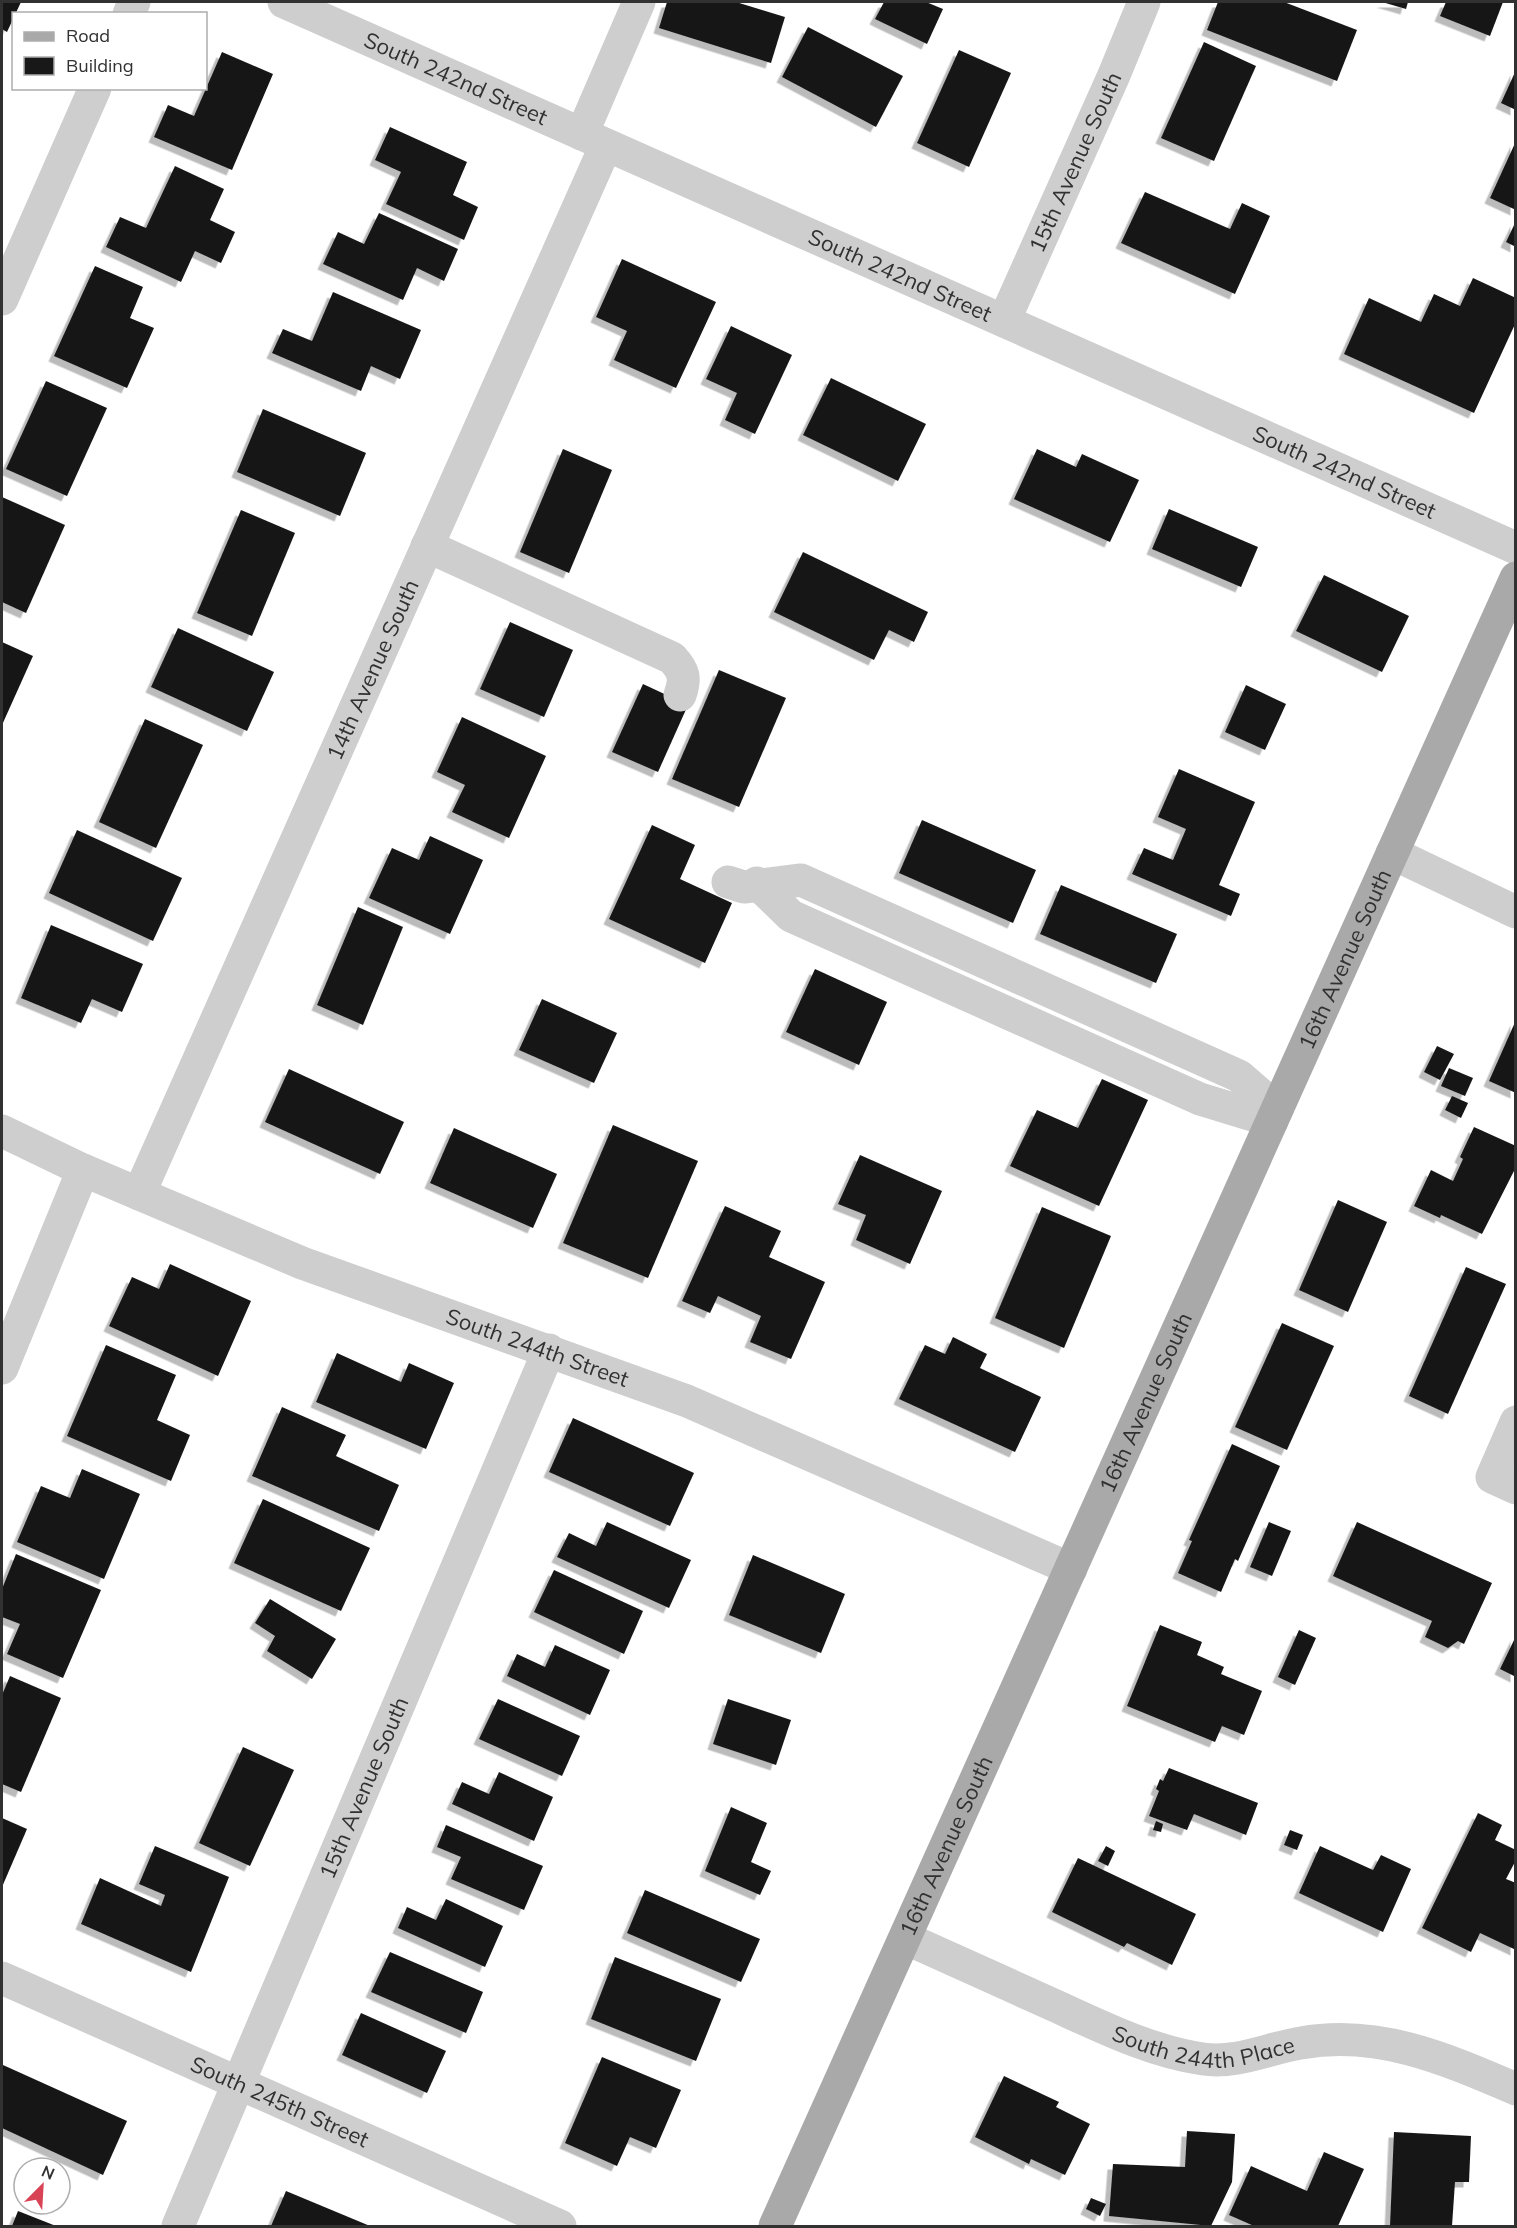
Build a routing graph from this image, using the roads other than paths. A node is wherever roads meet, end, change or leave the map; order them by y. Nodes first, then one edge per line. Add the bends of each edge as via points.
1 (284, 2) edge
2 (639, 2) edge
3 (1144, 2) edge
4 (94, 90) edge
5 (594, 139) junction
6 (2, 299) edge
7 (1004, 321) junction
8 (427, 546) junction
9 (1515, 548) edge
10 (1515, 578) edge
11 (680, 695) dead end
12 (1392, 853) junction
13 (742, 883) dead end
14 (1515, 912) edge
15 (1274, 1115) junction
16 (2, 1131) edge
17 (83, 1170) junction
18 (139, 1194) junction
19 (549, 1350) junction
20 (2, 1368) edge
21 (1515, 1422) edge
22 (1504, 1482) edge
23 (1071, 1569) junction
24 (905, 1938) junction
25 (2, 1978) edge
26 (239, 2084) junction
27 (1515, 2089) edge
28 (178, 2226) edge
29 (560, 2226) edge
30 (775, 2226) edge

1 - 5 street, South 242nd Street
2 - 5 street, 14th Avenue South
3 - 7 street, 15th Avenue South
4 - 6 street
5 - 7 street, South 242nd Street
5 - 8 street, 14th Avenue South
7 - 9 street, South 242nd Street
8 - 11 street via 672,658 685,677
8 - 18 street, 14th Avenue South
10 - 12 main road, 16th Avenue South
12 - 14 street
12 - 15 main road, 16th Avenue South
13 - 15 street via 801,880 1239,1076
15 - 23 main road, 16th Avenue South
16 - 17 street, South 244th Street
17 - 18 street, South 244th Street
17 - 20 street
18 - 19 street, South 244th Street via 302,1263
19 - 23 street, South 244th Street via 687,1401
19 - 26 street, 15th Avenue South
21 - 22 street
23 - 24 main road, 16th Avenue South
24 - 27 street, South 244th Place via 1114,2032 1205,2060 1234,2059 1301,2043 1357,2039 1442,2057
24 - 30 main road, 16th Avenue South
25 - 26 street, South 245th Street
26 - 28 street, 15th Avenue South
26 - 29 street, South 245th Street

